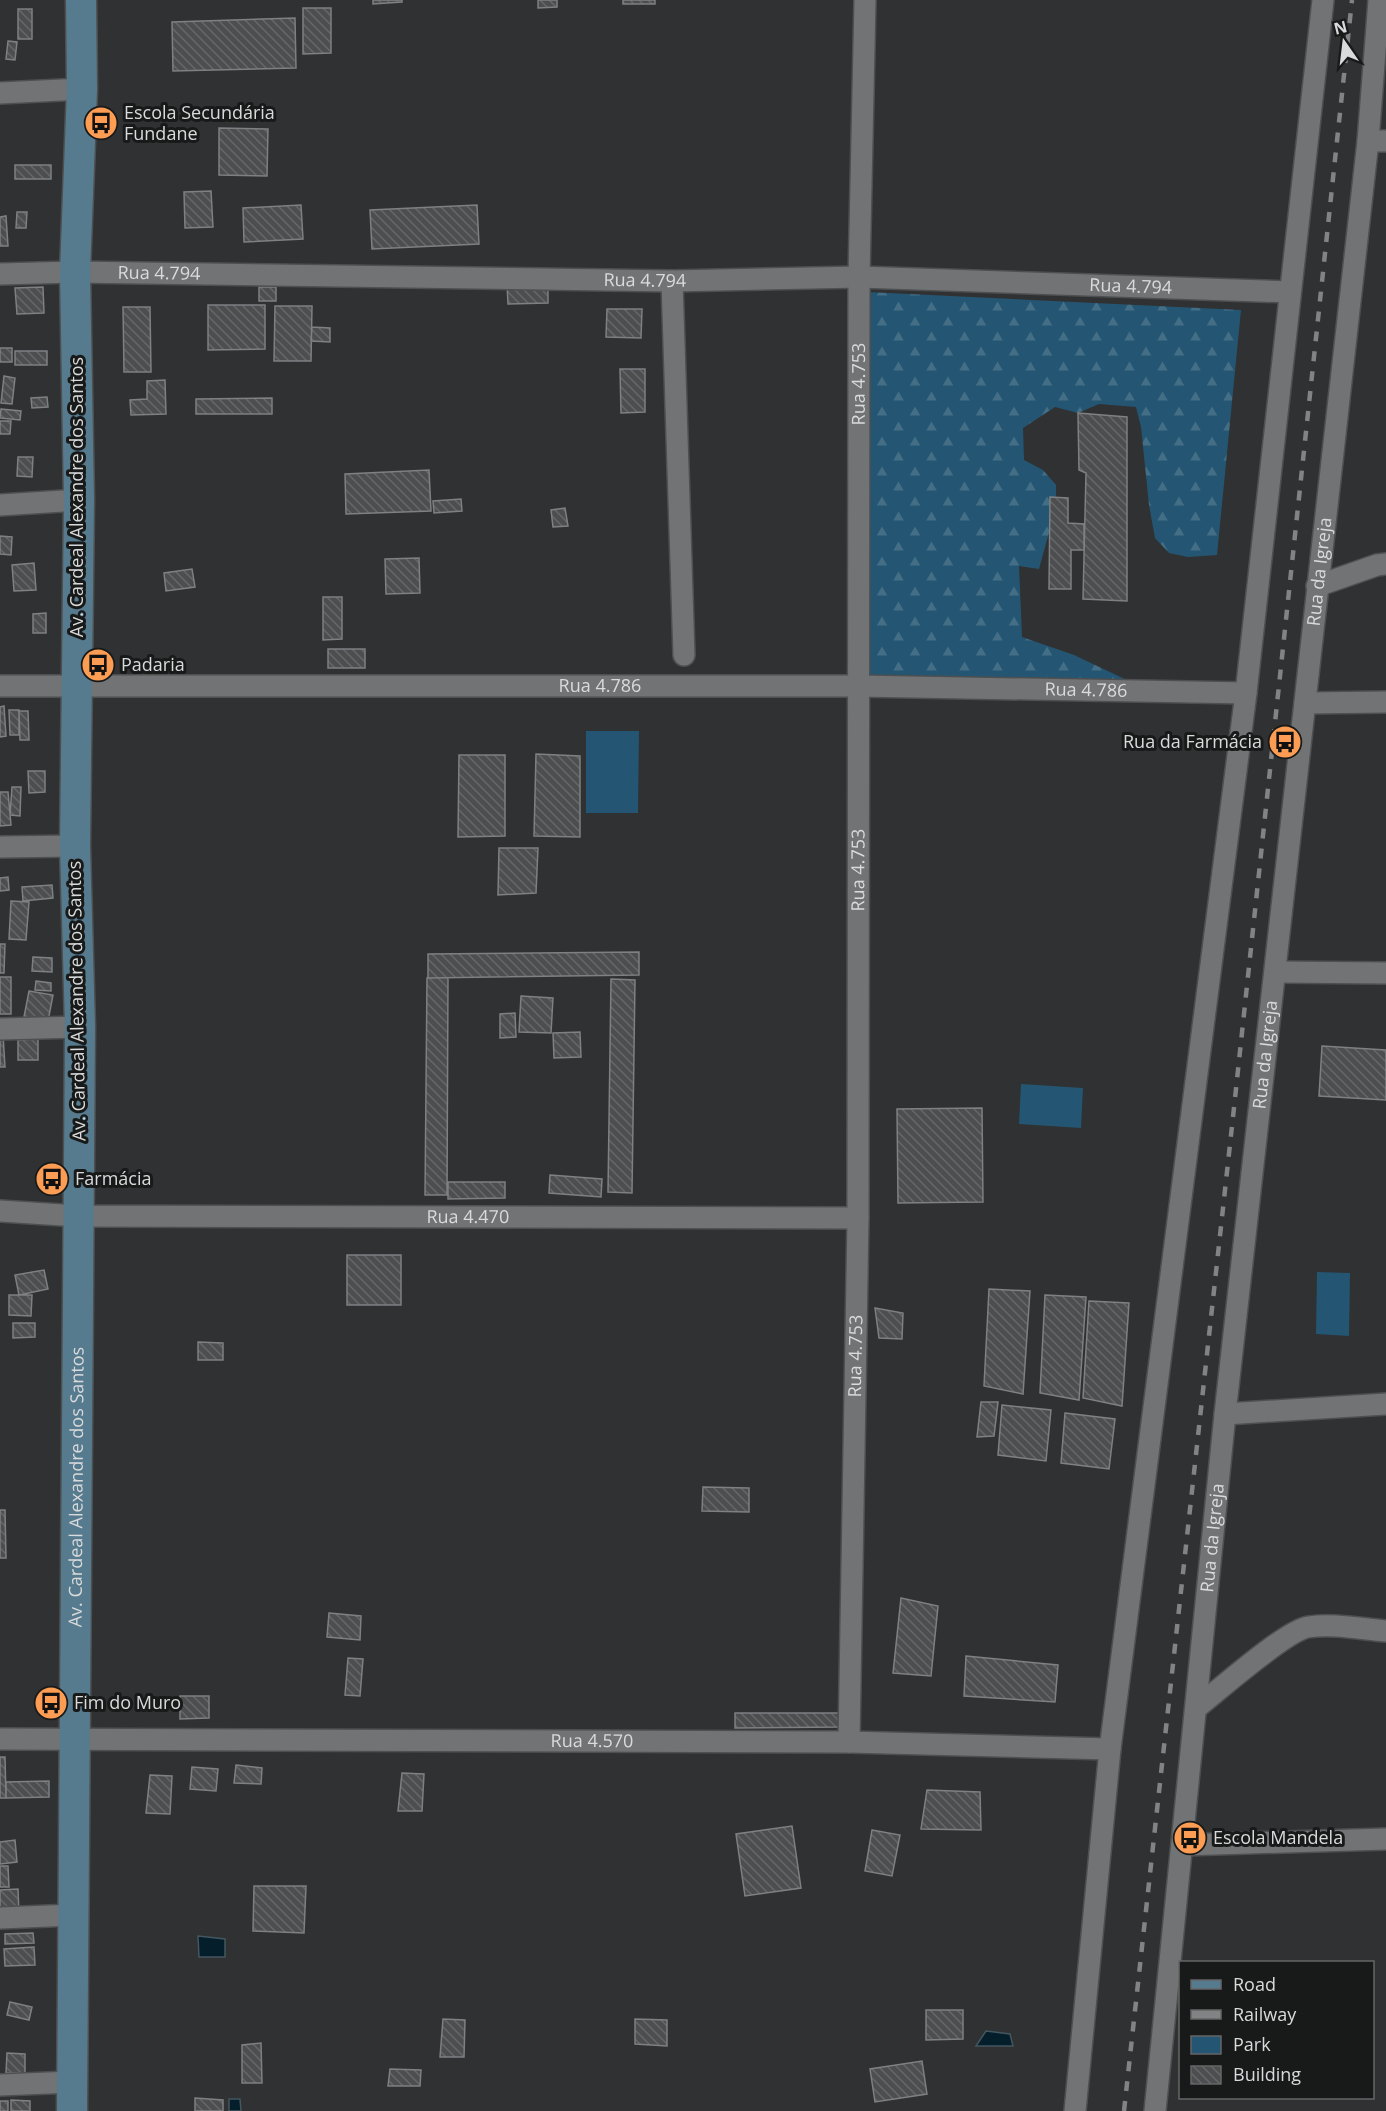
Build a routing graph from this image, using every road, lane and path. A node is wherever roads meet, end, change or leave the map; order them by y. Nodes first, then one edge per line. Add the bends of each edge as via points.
1 (81, 0) edge
2 (864, 0) edge
3 (1323, 0) edge
4 (1379, 0) edge
5 (82, 89) junction
6 (0, 93) edge
7 (1377, 141) edge
8 (75, 272) junction
9 (0, 274) edge
10 (859, 277) junction
11 (672, 281) junction
12 (1290, 292) junction
13 (79, 500) junction
14 (0, 505) edge
15 (1386, 564) edge
16 (1317, 586) junction
17 (684, 655) dead end
18 (76, 685) junction
19 (0, 686) edge
20 (858, 686) junction
21 (1246, 693) junction
22 (1386, 702) edge
23 (1305, 703) junction
24 (75, 846) junction
25 (0, 847) edge
26 (1276, 972) junction
27 (1386, 973) edge
28 (80, 1027) junction
29 (0, 1029) edge
30 (0, 1211) edge
31 (78, 1215) junction
32 (858, 1218) junction
33 (1386, 1404) edge
34 (1225, 1414) junction
35 (1386, 1631) edge
36 (1196, 1708) junction
37 (74, 1738) junction
38 (0, 1739) edge
39 (849, 1742) junction
40 (1110, 1749) junction
41 (1386, 1839) edge
42 (1183, 1845) junction
43 (73, 1915) junction
44 (0, 1917) edge
45 (72, 2082) junction
46 (0, 2085) edge
47 (72, 2111) edge
48 (1074, 2111) edge
49 (1155, 2111) edge

1 - 5 main road, Av. Cardeal Alexandre dos Santos
2 - 10 street, Rua 4.753
3 - 12 street
4 - 7 street, Rua da Igreja
5 - 6 street
5 - 8 main road, Av. Cardeal Alexandre dos Santos
7 - 16 street, Rua da Igreja
8 - 9 street, Rua 4.794
8 - 11 street, Rua 4.794
8 - 13 main road, Av. Cardeal Alexandre dos Santos
10 - 11 street, Rua 4.794
10 - 12 street, Rua 4.794
10 - 20 street, Rua 4.753
11 - 17 street
12 - 21 street
13 - 14 street
13 - 18 main road, Av. Cardeal Alexandre dos Santos
15 - 16 street
16 - 23 street, Rua da Igreja
18 - 19 street, Rua 4.786
18 - 20 street, Rua 4.786
18 - 24 main road, Av. Cardeal Alexandre dos Santos
20 - 21 street, Rua 4.786
20 - 32 street, Rua 4.753
21 - 40 street
22 - 23 street
23 - 26 street, Rua da Igreja
24 - 25 street
24 - 28 main road, Av. Cardeal Alexandre dos Santos
26 - 27 street
26 - 34 street, Rua da Igreja
28 - 29 street
28 - 31 main road, Av. Cardeal Alexandre dos Santos
30 - 31 street, Rua 4.470
31 - 32 street, Rua 4.470
31 - 37 main road, Av. Cardeal Alexandre dos Santos
32 - 39 street, Rua 4.753
33 - 34 street
34 - 36 street, Rua da Igreja
35 - 36 street via 1305,1627 1285,1637
36 - 42 street, Rua da Igreja
37 - 38 street, Rua 4.570
37 - 39 street, Rua 4.570
37 - 43 main road, Av. Cardeal Alexandre dos Santos
39 - 40 street, Rua 4.570
40 - 48 street
41 - 42 street
42 - 49 street, Rua da Igreja
43 - 44 street
43 - 45 main road, Av. Cardeal Alexandre dos Santos
45 - 46 street
45 - 47 main road, Av. Cardeal Alexandre dos Santos

